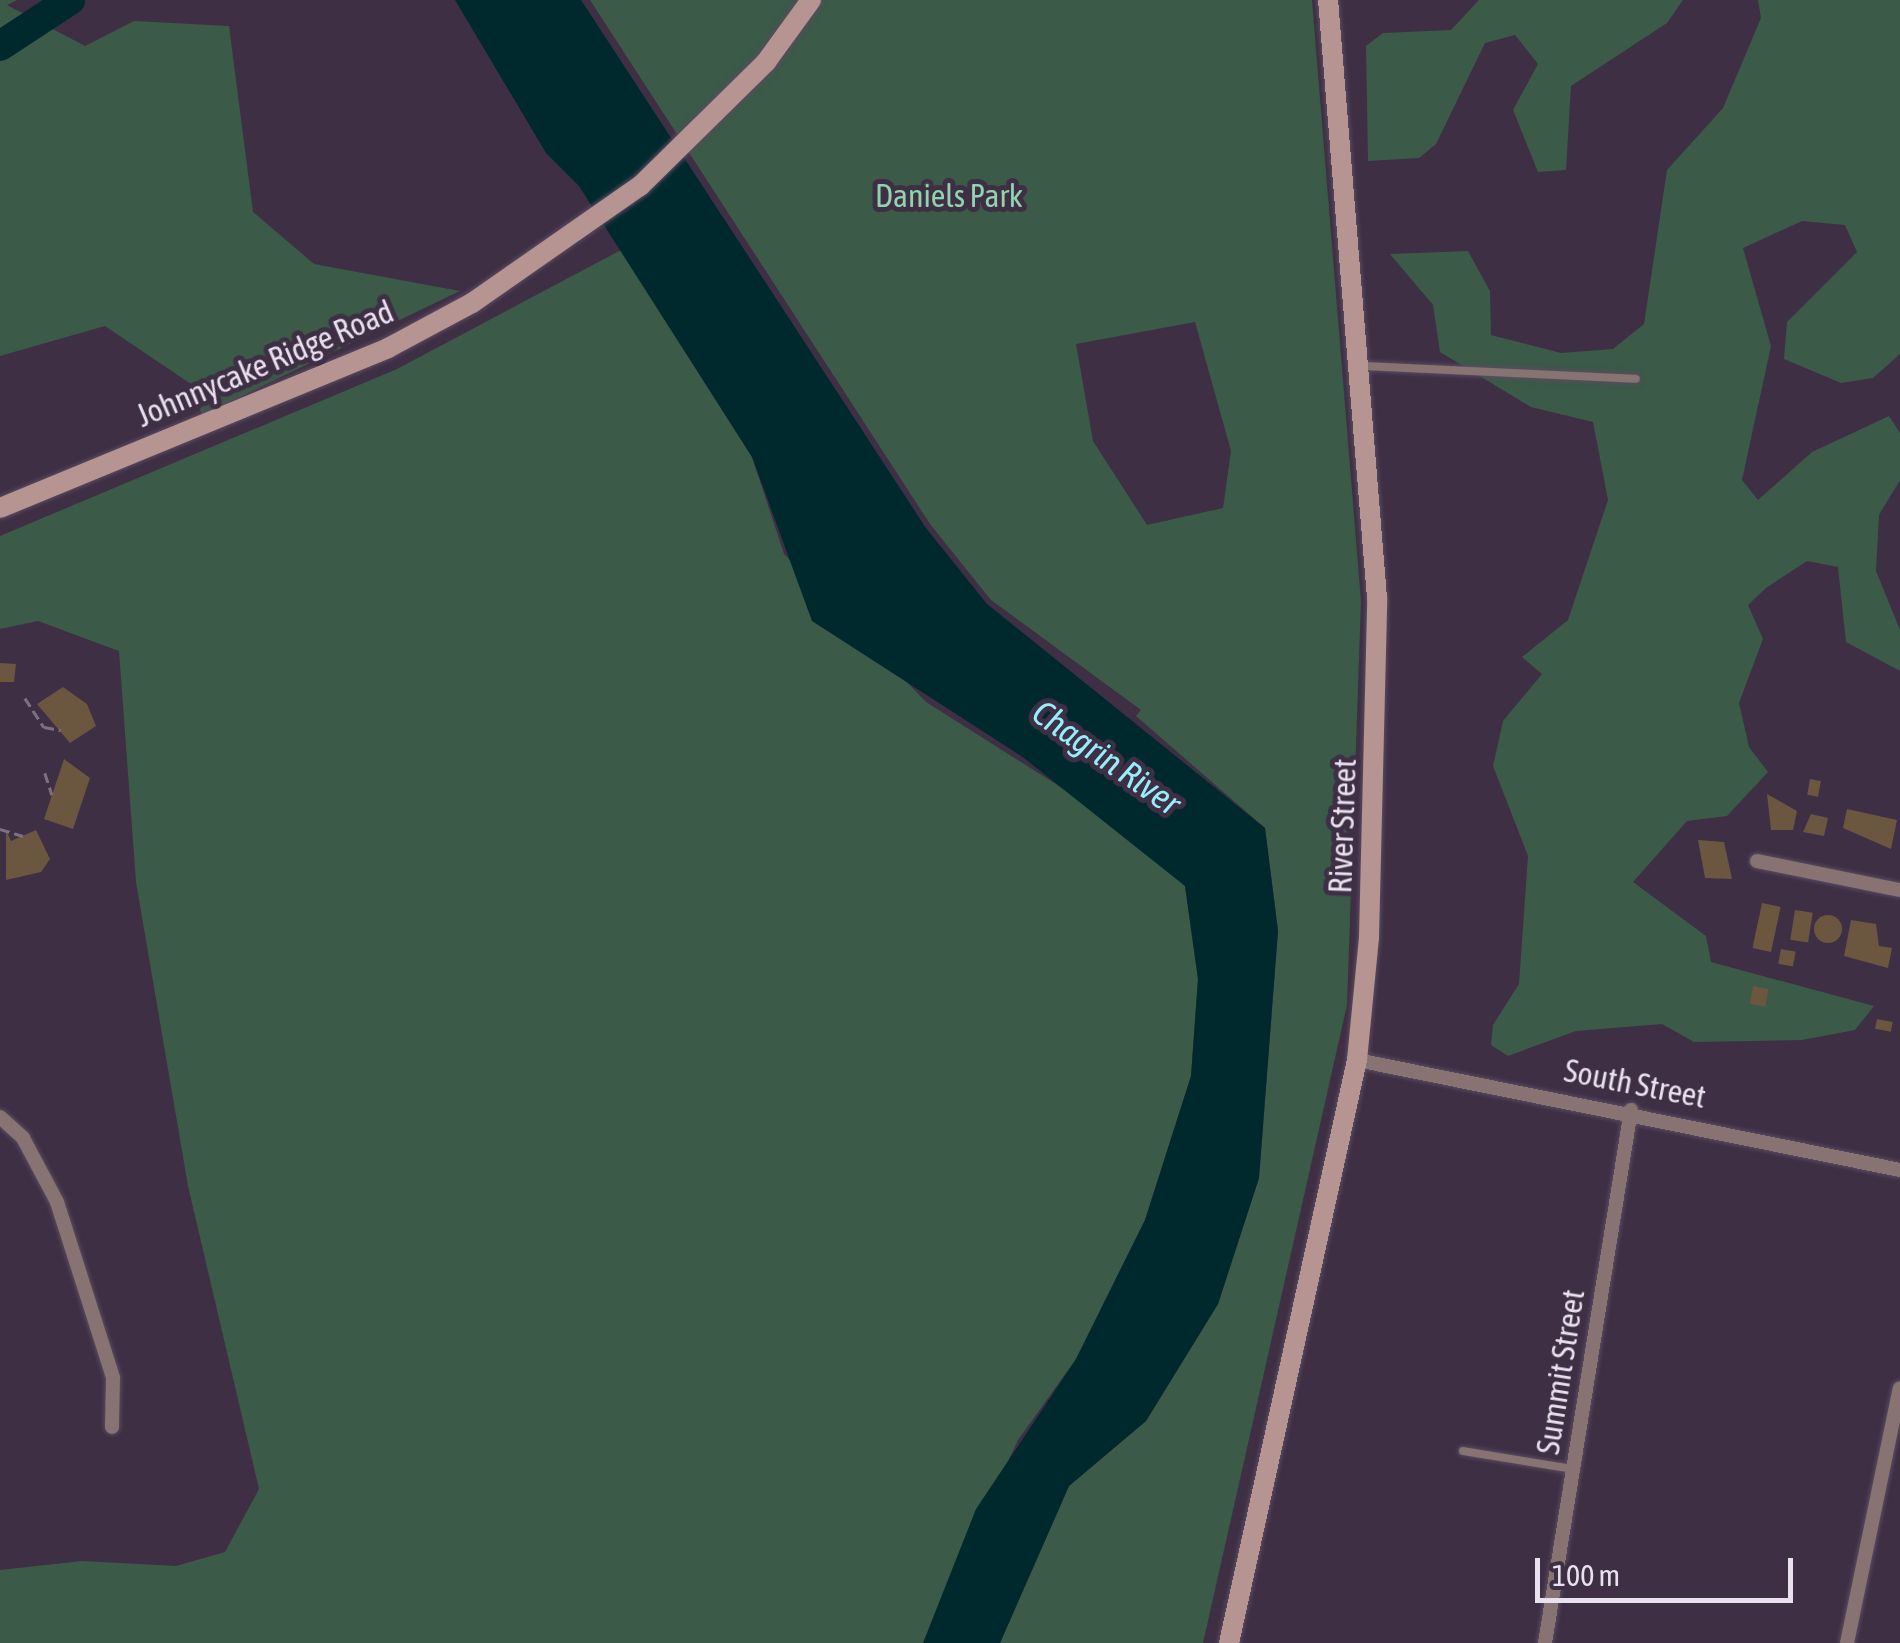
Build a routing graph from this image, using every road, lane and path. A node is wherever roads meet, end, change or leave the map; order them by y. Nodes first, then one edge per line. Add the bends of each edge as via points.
1 (810, 0) edge
2 (1328, 0) edge
3 (1363, 366) junction
4 (1636, 379) dead end
5 (0, 508) edge
6 (25, 698) dead end
7 (61, 730) dead end
8 (45, 772) dead end
9 (52, 795) dead end
10 (0, 829) edge
11 (23, 836) dead end
12 (1757, 861) dead end
13 (1900, 890) edge
14 (1357, 1060) junction
15 (1631, 1110) junction
16 (0, 1117) edge
17 (1900, 1170) edge
18 (1900, 1388) edge
19 (112, 1428) dead end
20 (1463, 1452) dead end
21 (1573, 1469) junction
22 (1230, 1643) edge
23 (1545, 1643) edge
24 (1847, 1643) edge

1 - 5 main road, Johnnycake Ridge Road via 706,124 544,258 388,348
2 - 3 main road, River Street
3 - 4 lane
3 - 14 main road, River Street via 1378,709
6 - 7 path via 44,727
8 - 9 path
10 - 11 path
12 - 13 street
14 - 15 street, South Street
14 - 22 main road, River Street
15 - 17 street, South Street
15 - 21 street, Summit Street
16 - 19 street via 23,1138 57,1202 113,1378
18 - 24 street
20 - 21 lane
21 - 23 street, Summit Street

